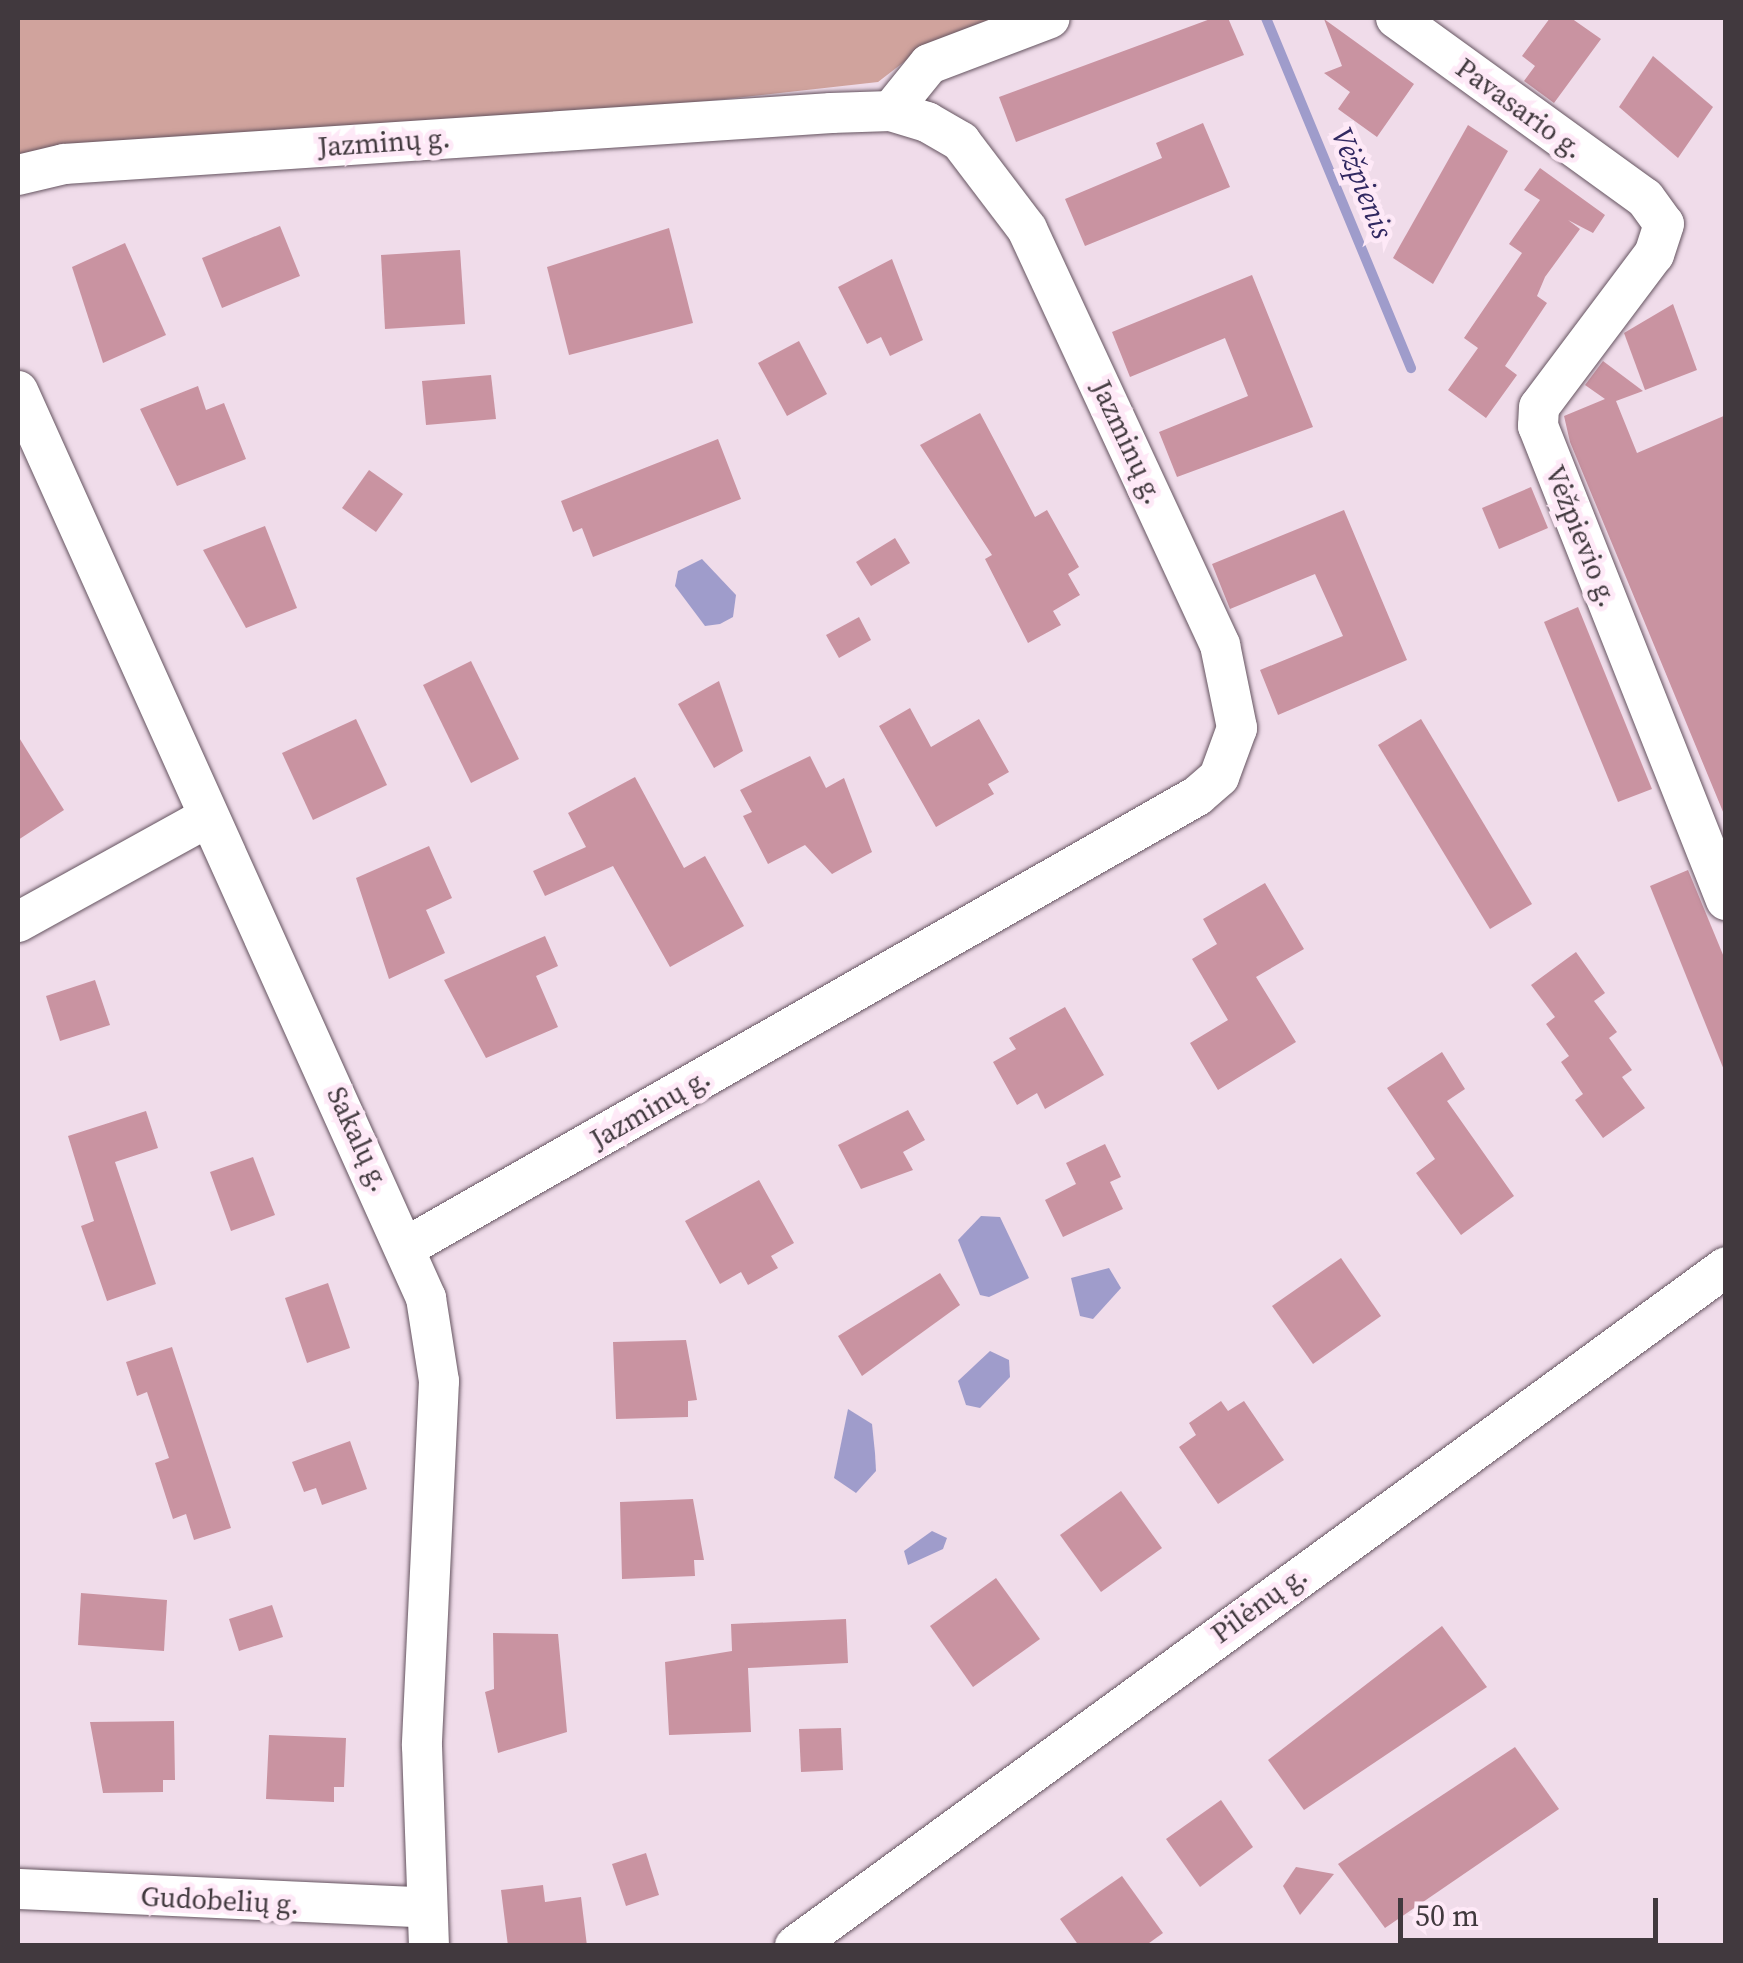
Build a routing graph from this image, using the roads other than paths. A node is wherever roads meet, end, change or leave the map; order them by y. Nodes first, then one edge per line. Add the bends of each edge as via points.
1 (1050, 18) edge
2 (1396, 18) edge
3 (891, 111) junction
4 (18, 174) edge
5 (1646, 198) joint
6 (18, 391) edge
7 (208, 817) junction
8 (1726, 900) edge
9 (18, 922) edge
10 (408, 1246) junction
11 (1726, 1267) edge
12 (18, 1889) edge
13 (426, 1926) edge
14 (795, 1946) edge

1 - 3 street via 928,64
2 - 5 street, Pavasario g.
3 - 4 street, Jazminų g. via 84,162
3 - 10 street, Jazminų g. via 961,142 1027,230 1220,645 1234,692 1230,757 1198,796
5 - 8 street, Vėžpievio g. via 1664,224 1654,254 1539,407 1538,426
6 - 7 street, Sakalų g.
7 - 9 street
7 - 10 street, Sakalų g.
10 - 13 street, Sakalų g. via 440,1381
11 - 14 street, Pilėnų g.
12 - 13 street, Gudobelių g.

